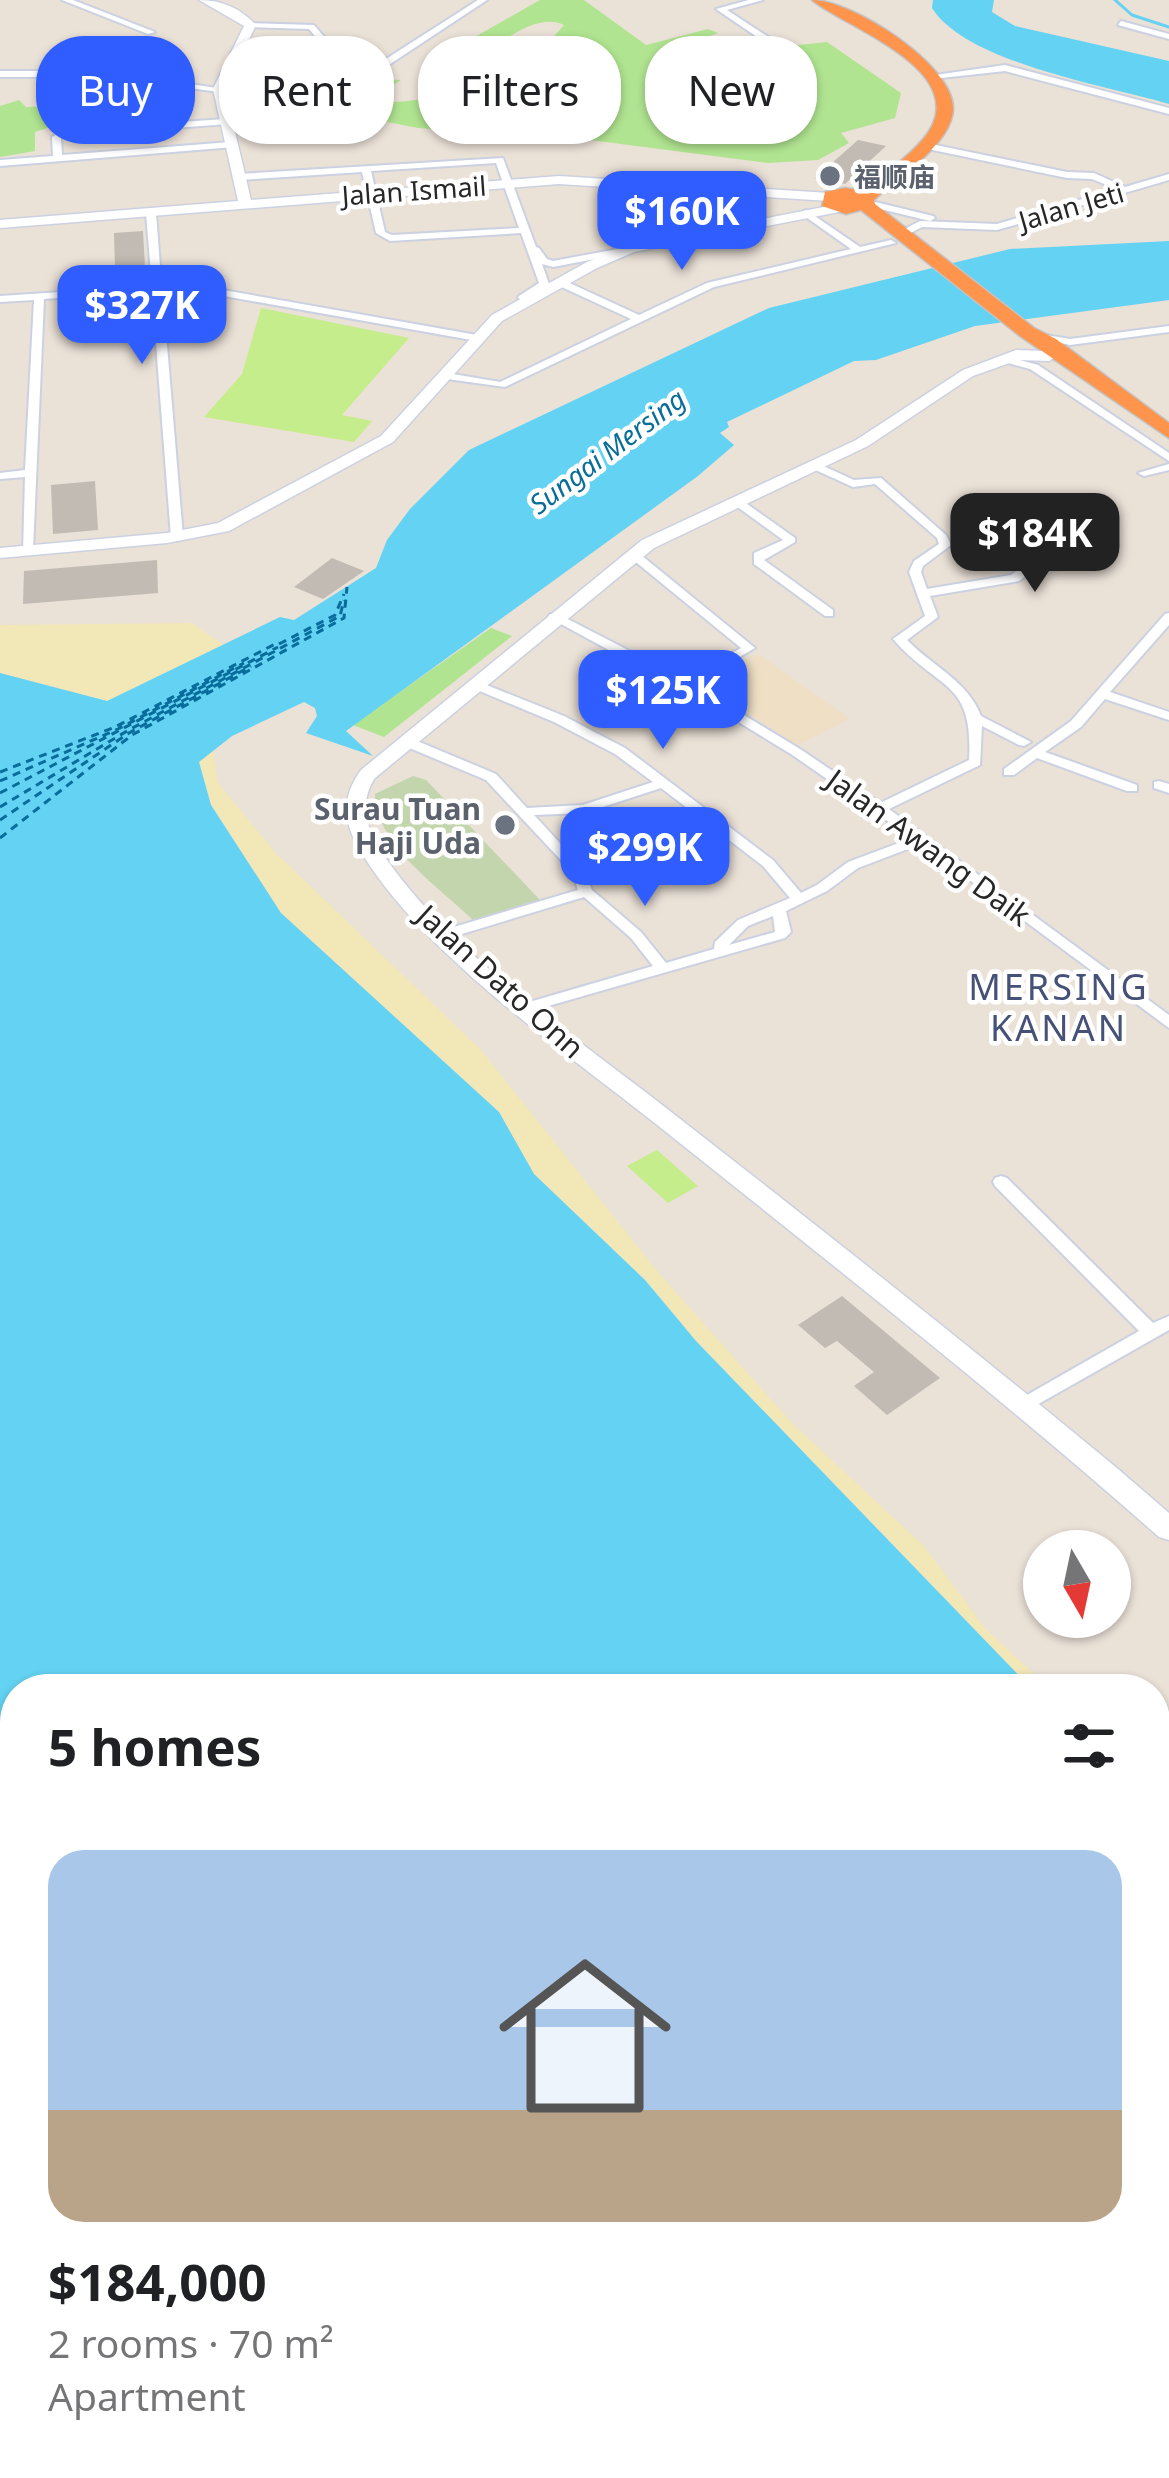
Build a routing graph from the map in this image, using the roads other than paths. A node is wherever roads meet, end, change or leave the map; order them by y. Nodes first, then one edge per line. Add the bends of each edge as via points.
1 (66, 0) edge
2 (205, 0) edge
3 (483, 0) edge
4 (759, 0) edge
5 (808, 0) edge
6 (819, 0) edge
7 (1121, 23) dead end
8 (250, 25) junction
9 (152, 32) dead end
10 (245, 36) edge
11 (761, 36) edge
12 (1169, 37) edge
13 (0, 74) edge
14 (932, 76) junction
15 (219, 89) edge
16 (1169, 115) edge
17 (219, 122) edge
18 (231, 146) joint
19 (926, 146) junction
20 (58, 159) junction
21 (0, 164) edge
22 (366, 169) junction
23 (239, 177) junction
24 (1169, 177) edge
25 (510, 183) junction
26 (721, 190) junction
27 (1125, 190) junction
28 (371, 193) junction
29 (852, 202) junction
30 (245, 203) junction
31 (151, 213) junction
32 (806, 213) junction
33 (763, 220) junction
34 (0, 224) edge
35 (972, 228) junction
36 (526, 230) junction
37 (901, 241) junction
38 (532, 248) junction
39 (858, 250) junction
40 (623, 251) junction
41 (592, 265) junction
42 (538, 266) junction
43 (560, 282) junction
44 (159, 285) junction
45 (39, 296) junction
46 (0, 299) edge
47 (497, 318) junction
48 (641, 320) junction
49 (1169, 328) edge
50 (478, 338) junction
51 (1037, 347) junction
52 (451, 372) junction
53 (519, 378) junction
54 (1161, 438) edge
55 (1169, 462) edge
56 (815, 466) junction
57 (31, 473) junction
58 (1144, 473) dead end
59 (0, 476) edge
60 (736, 501) junction
61 (176, 517) junction
62 (1088, 523) dead end
63 (223, 527) junction
64 (178, 537) junction
65 (27, 550) junction
66 (0, 553) edge
67 (632, 554) junction
68 (924, 593) junction
69 (829, 613) dead end
70 (554, 617) junction
71 (1169, 617) edge
72 (688, 682) junction
73 (474, 684) junction
74 (1102, 694) junction
75 (1169, 716) edge
76 (980, 720) junction
77 (405, 741) junction
78 (1024, 742) dead end
79 (1037, 754) junction
80 (1009, 772) dead end
81 (664, 783) junction
82 (1132, 788) dead end
83 (878, 808) junction
84 (521, 812) junction
85 (921, 839) junction
86 (586, 892) junction
87 (800, 900) junction
88 (778, 909) junction
89 (442, 935) junction
90 (723, 952) junction
91 (662, 968) junction
92 (524, 1008) junction
93 (1169, 1023) edge
94 (1001, 1183) dead end
95 (1169, 1322) edge
96 (1151, 1332) junction
97 (1026, 1404) junction
98 (1169, 1529) edge

1 - 9 street
2 - 8 street
3 - 8 street via 361,73 338,70 311,27
4 - 11 street via 720,9
5 - 29 highway via 907,58 933,91 932,124
6 - 14 highway via 915,57
7 - 12 street
8 - 10 street
13 - 15 street via 107,74
14 - 16 street via 999,68
14 - 19 highway via 946,113
17 - 20 street via 64,133 56,137
18 - 20 street
18 - 23 street
19 - 27 street via 1094,176
19 - 29 highway
20 - 21 street
22 - 23 street
22 - 25 street via 500,160
22 - 28 street
23 - 30 street
24 - 27 street, Jalan Jeti
25 - 26 street, Jalan Ismail via 573,179
25 - 28 street, Jalan Ismail
25 - 36 street
26 - 29 street, Jalan Ismail
26 - 33 street via 806,204
27 - 35 street, Jalan Jeti
28 - 30 street, Jalan Ismail
28 - 36 street via 381,233 390,238
29 - 32 street
29 - 35 street
29 - 37 highway
30 - 31 street, Jalan Ismail
31 - 34 street, Jalan Ismail
31 - 44 street
32 - 33 street
32 - 39 street
33 - 40 street
35 - 37 street via 920,224
36 - 38 street
37 - 39 street
37 - 51 highway
38 - 40 street via 548,264
38 - 42 street
39 - 48 street via 711,285
40 - 41 street
41 - 42 street via 554,278
41 - 43 street
42 - 47 street via 544,285
43 - 47 street
43 - 48 street
44 - 45 street
44 - 50 street
44 - 61 street
45 - 46 street
45 - 57 street
47 - 50 street
48 - 53 street
49 - 51 street
50 - 52 street
51 - 54 highway
51 - 54 street via 1034,367
51 - 56 street, Jalan Dato Onn via 959,377 896,424
52 - 53 street
52 - 53 street via 501,386
52 - 63 street via 387,439
54 - 55 street
55 - 58 street
56 - 60 street, Jalan Dato Onn
56 - 68 street via 853,484 877,480 943,537 941,549 916,567
57 - 59 street
57 - 65 street
60 - 67 street, Jalan Dato Onn
60 - 69 street via 790,540 758,561
61 - 63 street
61 - 64 street
62 - 68 street via 1016,578
63 - 64 street
64 - 65 street
65 - 66 street
67 - 70 street, Jalan Dato Onn
67 - 72 street via 749,648
68 - 76 street via 932,617 900,643 966,695
70 - 72 street, Jalan Awang Daik
70 - 73 street, Jalan Dato Onn
71 - 74 street
72 - 83 street, Jalan Awang Daik
73 - 77 street, Jalan Dato Onn
73 - 81 street via 590,733
74 - 75 street
74 - 79 street
76 - 78 street
76 - 83 street via 975,762
77 - 84 street via 486,774
77 - 89 street, Jalan Dato Onn via 359,783 354,807 373,854
79 - 80 street
79 - 82 street
81 - 84 street via 584,809
81 - 87 street via 768,863
83 - 85 street, Jalan Awang Daik
84 - 86 street via 578,871
85 - 87 street via 853,865
85 - 93 street, Jalan Awang Daik
86 - 89 street
86 - 91 street
87 - 88 street
88 - 90 street via 732,930
88 - 90 street via 784,932
89 - 92 street, Jalan Dato Onn
90 - 91 street
91 - 92 street
92 - 97 street, Jalan Dato Onn
94 - 96 street
95 - 96 street
96 - 97 street
97 - 98 street, Jalan Dato Onn

